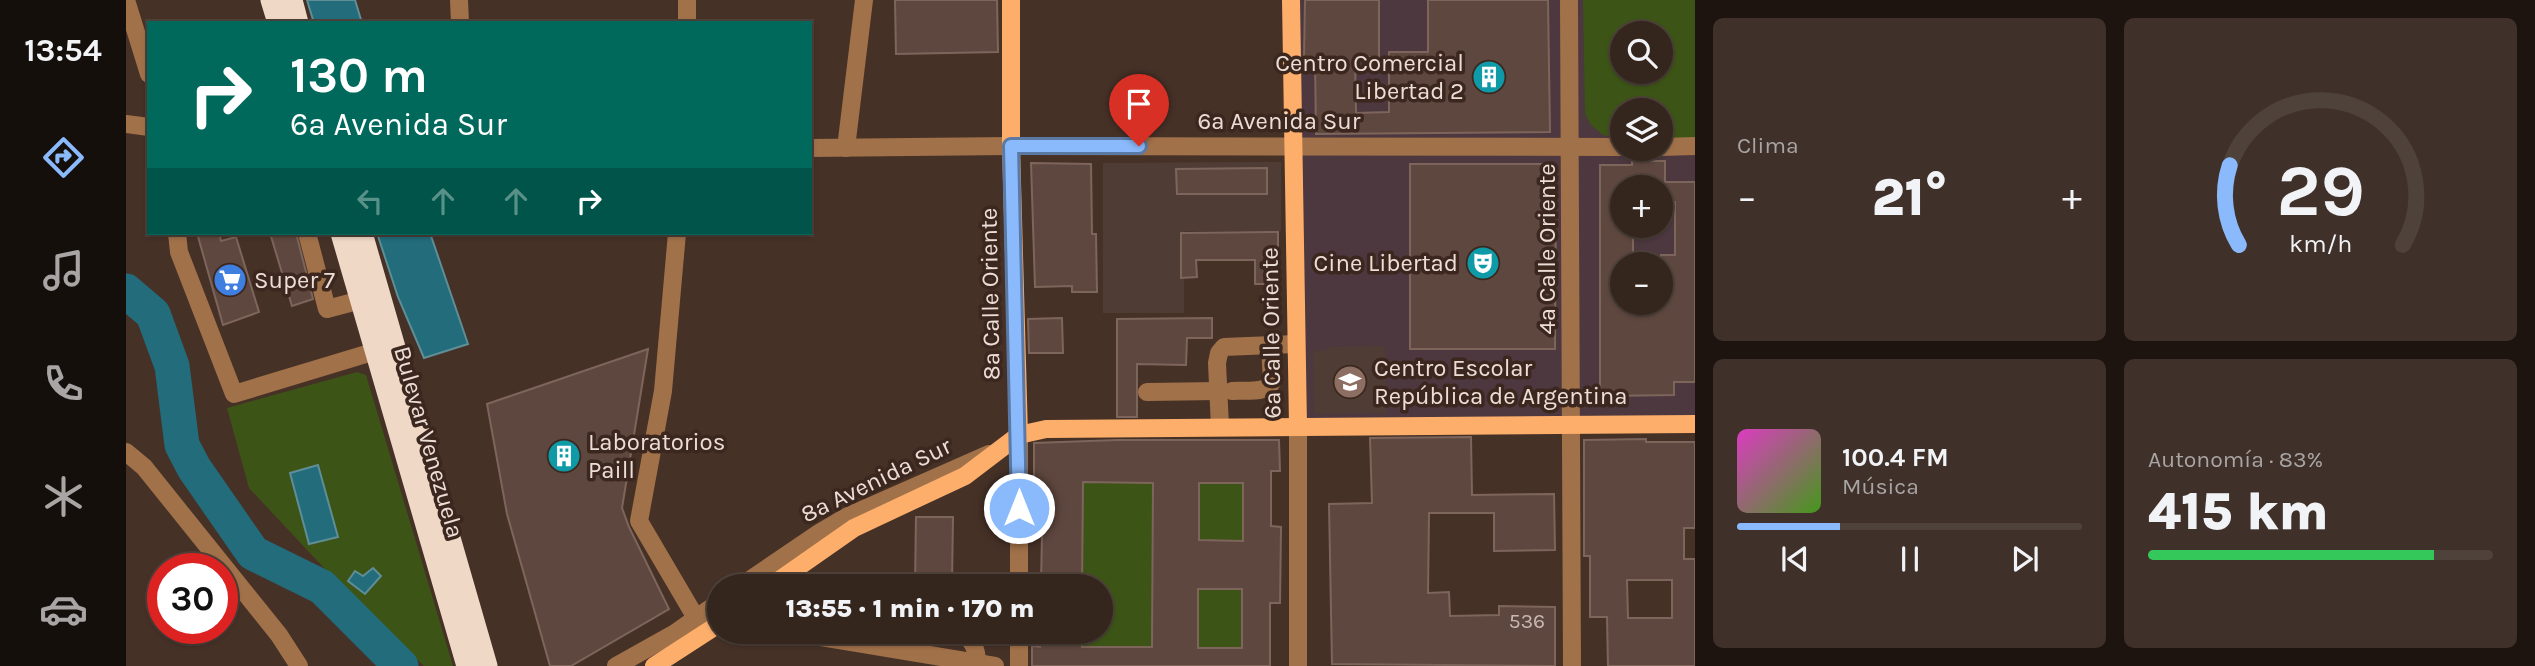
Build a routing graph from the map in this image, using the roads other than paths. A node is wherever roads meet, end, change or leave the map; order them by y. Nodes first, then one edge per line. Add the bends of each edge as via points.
1 (126, 0) edge
2 (271, 0) edge
3 (292, 0) edge
4 (459, 0) edge
5 (687, 0) edge
6 (864, 0) edge
7 (1011, 0) edge
8 (1291, 0) edge
9 (1569, 0) edge
10 (277, 21) edge
11 (297, 21) edge
12 (460, 21) edge
13 (687, 21) edge
14 (147, 68) edge
15 (126, 124) edge
16 (147, 127) edge
17 (1011, 146) junction
18 (1293, 146) junction
19 (1673, 146) edge
20 (1695, 146) edge
21 (1572, 147) junction
22 (1610, 147) edge
23 (812, 148) edge
24 (846, 148) junction
25 (177, 235) edge
26 (308, 235) edge
27 (342, 235) edge
28 (363, 235) edge
29 (677, 235) edge
30 (361, 300) junction
31 (1296, 344) junction
32 (1270, 345) junction
33 (376, 351) junction
34 (1225, 391) junction
35 (1147, 392) dead end
36 (1695, 424) edge
37 (1298, 426) junction
38 (1571, 426) junction
39 (1220, 427) junction
40 (1019, 435) junction
41 (1002, 448) junction
42 (126, 452) edge
43 (758, 574) edge
44 (788, 574) edge
45 (1019, 574) edge
46 (707, 610) edge
47 (696, 618) junction
48 (707, 632) edge
49 (863, 644) edge
50 (973, 644) edge
51 (1019, 644) edge
52 (977, 663) junction
53 (299, 666) edge
54 (467, 666) edge
55 (488, 666) edge
56 (616, 666) edge
57 (654, 666) edge
58 (995, 666) edge
59 (1019, 666) edge
60 (1298, 666) edge
61 (1572, 666) edge

1 - 14 street
2 - 10 highway
3 - 11 highway
4 - 12 street
5 - 13 street
6 - 24 street
7 - 17 main road, 8a Calle Oriente
8 - 18 main road, 6a Calle Oriente
9 - 21 street, 4a Calle Oriente
15 - 16 street
17 - 18 street, 6a Avenida Sur
17 - 24 street, 6a Avenida Sur
17 - 40 main road, 8a Calle Oriente
18 - 21 street, 6a Avenida Sur
18 - 31 main road, 6a Calle Oriente
19 - 20 street
21 - 22 street, 6a Avenida Sur
21 - 38 street, 4a Calle Oriente
23 - 24 street, 6a Avenida Sur
25 - 33 street via 179,252 234,394
26 - 30 street via 327,309
27 - 30 highway, Bulevar Venezuela
28 - 55 highway, Bulevar Venezuela
29 - 47 street via 663,391 639,521
30 - 33 highway, Bulevar Venezuela
31 - 32 street
31 - 37 main road, 6a Calle Oriente
32 - 34 street via 1269,387
32 - 34 street via 1224,347 1217,363
33 - 54 highway, Bulevar Venezuela
34 - 35 street
34 - 39 street
36 - 38 main road
37 - 38 main road
37 - 39 main road
37 - 60 street, 6a Calle Oriente
38 - 61 street, 4a Calle Oriente
39 - 40 main road via 1045,429
40 - 41 main road
40 - 45 street, 8a Calle Oriente
41 - 43 street, 8a Avenida Sur via 846,517
41 - 44 main road via 965,476 854,528
42 - 53 street via 144,467
46 - 47 street
47 - 56 street
48 - 57 main road
49 - 52 street
50 - 52 street
51 - 59 street
52 - 58 street

